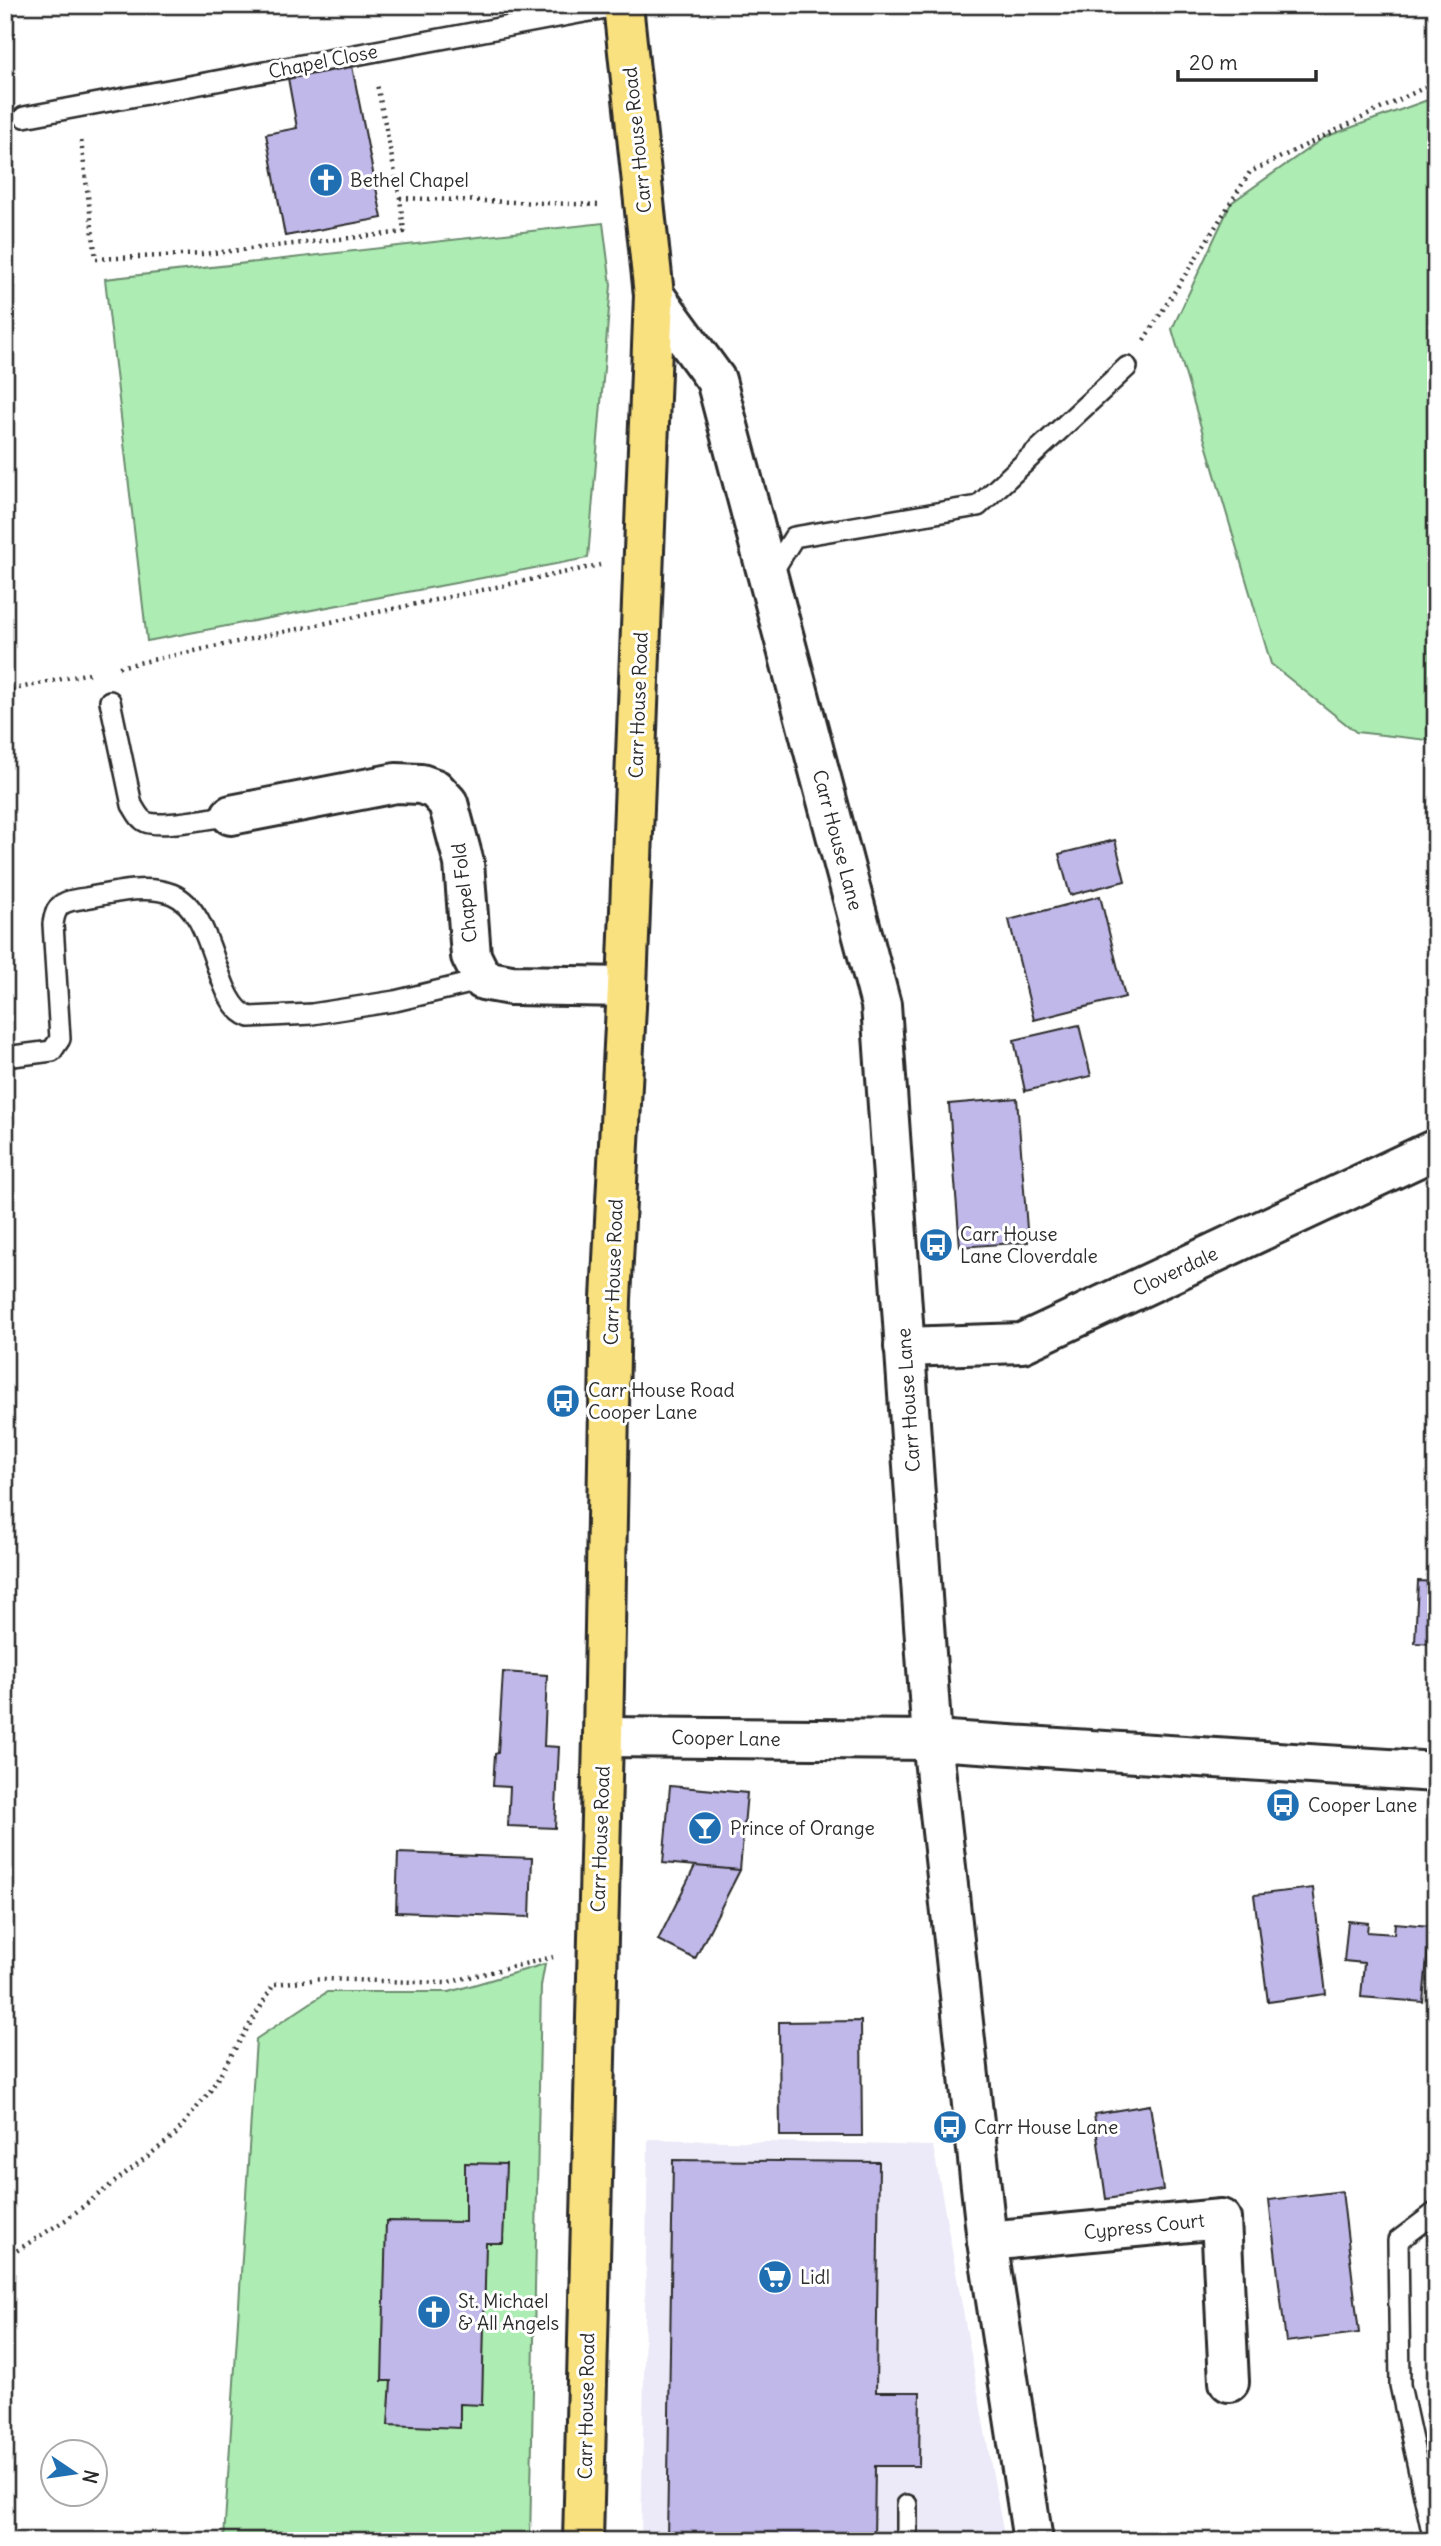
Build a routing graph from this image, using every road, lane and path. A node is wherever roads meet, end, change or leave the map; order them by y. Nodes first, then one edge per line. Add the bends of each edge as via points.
1 (623, 5) edge
2 (371, 52) junction
3 (1436, 82) edge
4 (77, 107) junction
5 (24, 117) dead end
6 (401, 198) junction
7 (644, 206) junction
8 (654, 295) junction
9 (1127, 367) joint
10 (642, 556) junction
11 (768, 578) junction
12 (114, 668) dead end
13 (100, 671) dead end
14 (5, 691) edge
15 (110, 701) dead end
16 (231, 815) joint
17 (483, 980) junction
18 (627, 987) junction
19 (5, 1057) edge
20 (1436, 1149) edge
21 (904, 1347) junction
22 (603, 1737) junction
23 (932, 1740) junction
24 (1436, 1772) edge
25 (596, 1958) junction
26 (1436, 2212) edge
27 (988, 2241) junction
28 (5, 2258) edge
29 (1229, 2382) dead end
30 (907, 2505) dead end
31 (583, 2541) edge
32 (907, 2541) edge
33 (1033, 2541) edge
34 (1434, 2541) edge

1 - 2 lane, Chapel Close
1 - 7 highway, Carr House Road
2 - 4 lane, Chapel Close
2 - 6 path
3 - 9 path via 1250,172
4 - 5 lane, Chapel Close
4 - 6 path via 96,259 203,254 404,232
6 - 7 path
7 - 8 highway, Carr House Road
8 - 10 highway, Carr House Road
8 - 11 street, Carr House Lane via 716,380
9 - 11 lane via 978,506 794,537
10 - 12 path
10 - 18 highway, Carr House Road
11 - 21 street, Carr House Lane via 881,1005
13 - 14 path
15 - 16 lane via 132,805 139,818 162,824
16 - 17 street, Chapel Fold via 397,783 435,789 448,803 464,863 471,956
17 - 18 street via 511,985
17 - 19 lane via 395,1001 312,1014 250,1017 241,1014 228,996 196,916 174,894 128,891 65,901 55,911 54,924 60,1039 52,1051
18 - 22 highway, Carr House Road via 611,1299
20 - 21 street, Cloverdale via 1022,1343
21 - 23 street, Carr House Lane
22 - 23 street, Cooper Lane
22 - 25 highway, Carr House Road
23 - 24 street, Cooper Lane
23 - 27 street, Carr House Lane
25 - 28 path via 546,1957 445,1983 322,1979 274,1984 210,2091 175,2135 67,2219
25 - 31 highway, Carr House Road
26 - 34 lane via 1398,2241 1400,2385
27 - 29 street, Cypress Court via 1221,2219
27 - 33 street, Carr House Lane
30 - 32 lane

